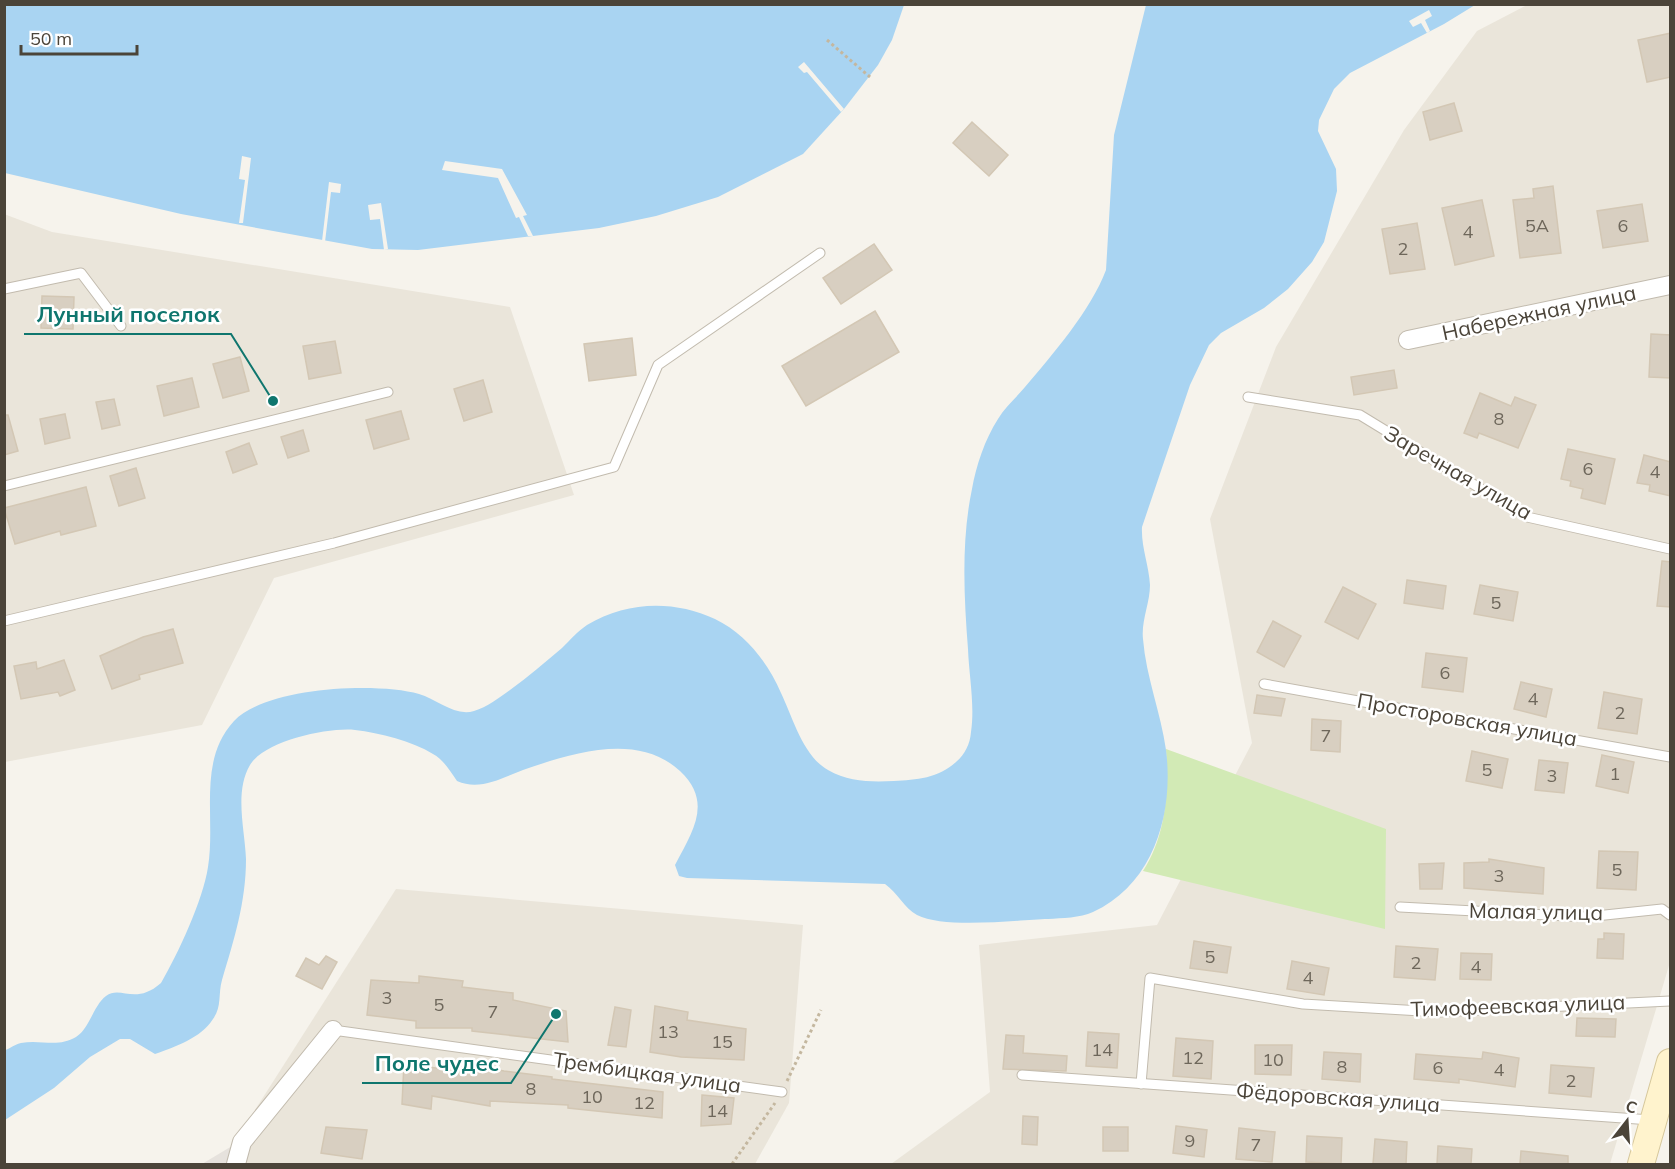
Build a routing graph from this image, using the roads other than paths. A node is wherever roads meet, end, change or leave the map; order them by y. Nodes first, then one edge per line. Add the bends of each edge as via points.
1 (820, 253) dead end
2 (1671, 285) edge
3 (4, 289) edge
4 (121, 326) dead end
5 (1408, 340) dead end
6 (388, 392) dead end
7 (1248, 397) dead end
8 (4, 486) edge
9 (1671, 549) edge
10 (4, 621) edge
11 (1264, 684) dead end
12 (1671, 757) edge
13 (1400, 907) dead end
14 (1671, 915) edge
15 (1671, 1001) edge
16 (333, 1030) joint
17 (1671, 1062) edge
18 (1022, 1075) dead end
19 (1141, 1084) junction
20 (782, 1092) dead end
21 (1653, 1120) junction
22 (236, 1164) edge
23 (1641, 1164) edge

1 - 10 lane via 658,365 614,467 334,543
2 - 5 street, Набережная улица
3 - 4 lane via 81,273
6 - 8 lane
7 - 9 lane, Заречная улица via 1360,415 1527,517
11 - 12 lane, Просторовская улица
13 - 14 lane, Малая улица via 1586,916 1662,909
15 - 19 lane, Тимофеевская улица via 1438,1012 1303,1004 1150,978
16 - 20 lane, Трембицкая улица
16 - 22 street via 242,1142
17 - 21 main road
18 - 19 lane, Фёдоровская улица
19 - 21 lane, Фёдоровская улица
21 - 23 main road

